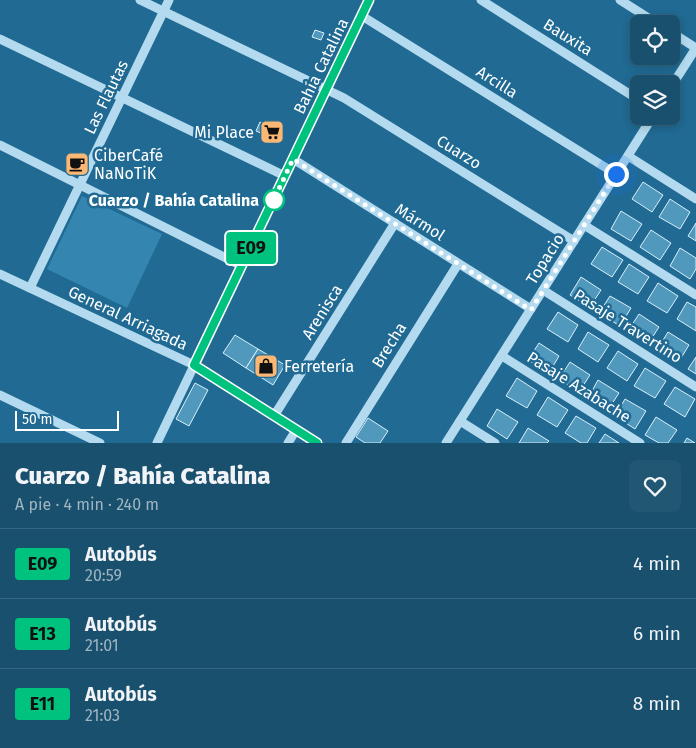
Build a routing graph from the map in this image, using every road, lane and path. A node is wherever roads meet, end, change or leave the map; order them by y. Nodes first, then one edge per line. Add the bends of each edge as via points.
1 (140, 0) edge
2 (169, 0) edge
3 (369, 0) edge
4 (481, 0) edge
5 (620, 0) edge
6 (163, 11) junction
7 (644, 15) edge
8 (362, 16) junction
9 (680, 38) edge
10 (0, 39) edge
11 (696, 48) edge
12 (679, 75) edge
13 (327, 89) junction
14 (630, 94) edge
15 (122, 97) junction
16 (647, 125) edge
17 (0, 146) edge
18 (628, 156) junction
19 (293, 159) junction
20 (616, 174) junction
21 (285, 176) junction
22 (80, 185) junction
23 (696, 199) edge
24 (395, 223) junction
25 (584, 225) junction
26 (574, 241) junction
27 (458, 264) junction
28 (242, 266) junction
29 (0, 274) edge
30 (30, 288) junction
31 (543, 290) junction
32 (696, 295) edge
33 (531, 310) junction
34 (502, 356) junction
35 (194, 365) junction
36 (696, 387) edge
37 (0, 395) edge
38 (274, 416) junction
39 (460, 421) junction
40 (296, 430) junction
41 (100, 443) edge
42 (157, 443) edge
43 (288, 443) edge
44 (317, 443) edge
45 (346, 443) edge
46 (446, 443) edge
47 (495, 443) edge
48 (640, 443) edge

1 - 6 street, Cuarzo
2 - 6 street, Las Flautas
3 - 8 street, Bahía Catalina
4 - 14 street, Bauxita
5 - 7 street
6 - 13 street, Cuarzo
6 - 15 street, Las Flautas
8 - 13 street, Bahía Catalina
8 - 20 street, Arcilla
9 - 11 street
10 - 15 street
11 - 12 street
13 - 19 street, Bahía Catalina
13 - 26 street, Cuarzo
15 - 21 street
15 - 22 street, Las Flautas
16 - 18 street, Topacio
17 - 22 street
18 - 20 street, Topacio
18 - 23 street
19 - 21 street, Bahía Catalina
19 - 24 street, Mármol
20 - 25 street, Topacio
21 - 28 street, Bahía Catalina
22 - 28 street
22 - 30 street, Las Flautas
24 - 27 street, Mármol
24 - 38 street, Arenisca
25 - 26 street, Topacio
25 - 32 street
26 - 31 street, Topacio
27 - 33 street, Mármol
27 - 45 street, Brecha
28 - 35 street, Bahía Catalina
29 - 30 street, General Arriagada
30 - 35 street, General Arriagada
31 - 33 street, Topacio
31 - 36 street, Pasaje Travertino
33 - 34 street, Topacio
34 - 39 street, Topacio
34 - 48 street, Pasaje Azabache
35 - 38 street, General Arriagada
35 - 42 street, Bahía Catalina
37 - 41 street
38 - 40 street, General Arriagada
39 - 46 street, Topacio
39 - 47 street
40 - 43 street
40 - 44 street, General Arriagada

